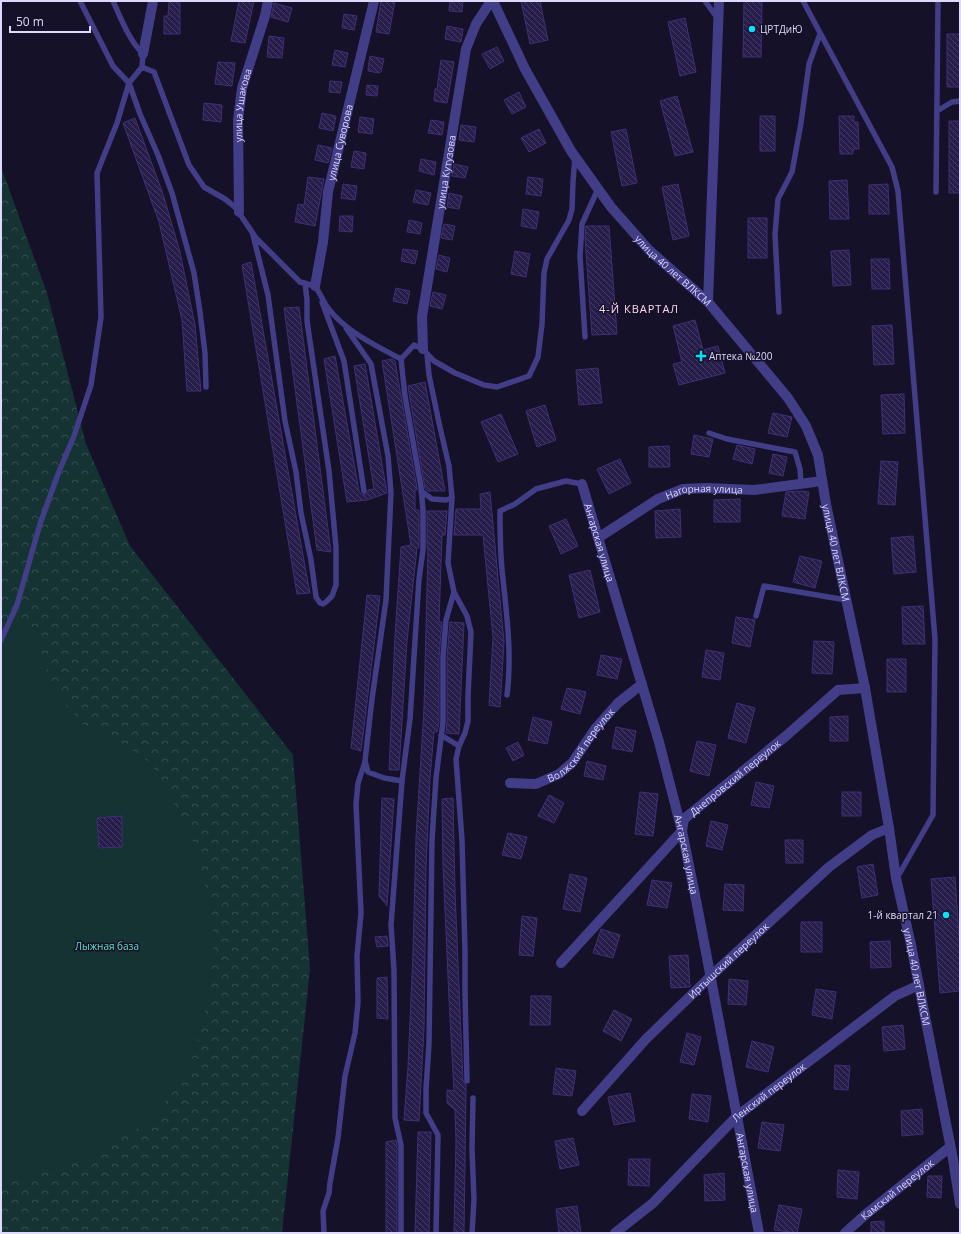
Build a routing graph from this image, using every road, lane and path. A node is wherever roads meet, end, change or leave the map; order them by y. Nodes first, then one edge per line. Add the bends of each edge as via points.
1 (80, 1) edge
2 (113, 1) edge
3 (153, 1) edge
4 (268, 1) edge
5 (374, 1) edge
6 (492, 1) edge
7 (705, 1) edge
8 (720, 1) edge
9 (803, 1) edge
10 (938, 1) edge
11 (719, 21) junction
12 (820, 34) junction
13 (143, 54) junction
14 (142, 67) junction
15 (129, 83) junction
16 (960, 100) edge
17 (937, 111) junction
18 (575, 157) junction
19 (598, 189) junction
20 (936, 192) dead end
21 (239, 212) junction
22 (252, 232) junction
23 (305, 283) junction
24 (317, 289) junction
25 (708, 302) junction
26 (779, 312) dead end
27 (338, 318) junction
28 (585, 337) dead end
29 (425, 352) junction
30 (401, 359) junction
31 (206, 387) dead end
32 (709, 433) dead end
33 (822, 481) junction
34 (582, 484) joint
35 (801, 484) junction
36 (364, 491) dead end
37 (421, 491) junction
38 (452, 498) junction
39 (598, 538) junction
40 (454, 592) junction
41 (846, 600) junction
42 (756, 616) dead end
43 (1, 640) edge
44 (642, 684) junction
45 (865, 688) junction
46 (507, 695) dead end
47 (441, 735) junction
48 (459, 746) junction
49 (365, 761) junction
50 (402, 781) junction
51 (510, 783) dead end
52 (889, 828) junction
53 (682, 831) junction
54 (896, 878) junction
55 (561, 963) dead end
56 (711, 976) junction
57 (919, 985) junction
58 (467, 1081) dead end
59 (473, 1098) dead end
60 (582, 1111) dead end
61 (737, 1116) junction
62 (950, 1147) junction
63 (960, 1204) edge
64 (324, 1233) edge
65 (401, 1233) edge
66 (436, 1233) edge
67 (472, 1233) edge
68 (615, 1233) edge
69 (759, 1233) edge
70 (845, 1233) edge

1 - 15 lane via 113,66
2 - 13 lane
3 - 13 street
4 - 21 street, улица Ушакова via 242,88 238,120
5 - 24 street, улица Суворова via 328,192
6 - 18 street, улица 40 лет ВЛКСМ via 525,69
6 - 29 street, улица Кутузова via 476,24 466,49 422,316
7 - 11 lane
8 - 11 street
9 - 12 lane
10 - 17 lane
11 - 25 street
12 - 26 lane via 809,64 792,172 778,199 775,234
12 - 54 lane via 892,167 898,190 935,639 933,815
13 - 14 lane
14 - 15 lane
14 - 21 lane via 154,72 189,165 204,187 225,199
15 - 31 lane via 172,193 194,273 205,353
15 - 43 lane via 117,123 97,173 101,316 91,385 40,524 17,605
16 - 17 lane
17 - 20 lane
18 - 19 street, улица 40 лет ВЛКСМ
18 - 29 lane via 572,209 569,220 547,260 538,357 529,376 497,386 484,385 434,362
19 - 25 street, улица 40 лет ВЛКСМ via 649,250
19 - 28 lane via 582,224 580,256
21 - 22 lane
22 - 23 lane via 300,282
22 - 23 lane via 268,295 285,421 296,472 316,598 323,604 332,596 336,585 336,547 329,471 307,321
23 - 24 lane
24 - 27 lane via 328,308
24 - 36 lane via 344,361
25 - 33 street, улица 40 лет ВЛКСМ via 788,398 806,426 818,455
27 - 30 lane via 370,342
27 - 49 lane via 371,364 388,456 391,493 386,600
29 - 30 lane via 414,345
29 - 38 lane via 449,466
30 - 37 lane
32 - 35 lane via 795,452
33 - 35 street, Нагорная улица
33 - 41 street, улица 40 лет ВЛКСМ
34 - 39 street, Ангарская улица
34 - 46 lane via 566,481 536,489 500,511 509,637
35 - 39 street, Нагорная улица via 754,490 683,489 658,498
37 - 38 lane via 432,499
37 - 50 lane via 423,550 410,719
38 - 40 lane via 448,563
39 - 44 street, Ангарская улица
40 - 47 lane via 446,620
40 - 48 lane via 467,616 471,632 468,721
41 - 42 lane via 764,586
41 - 45 street, улица 40 лет ВЛКСМ
44 - 51 street, Волжский переулок via 618,703 595,729 572,763 559,774 536,784
44 - 53 street, Ангарская улица
45 - 52 street, улица 40 лет ВЛКСМ
45 - 53 street, Днепровский переулок via 838,690 684,819
47 - 48 lane
47 - 66 lane via 432,840 426,1088 426,1113 438,1135
48 - 58 lane via 456,758 462,840
49 - 50 lane via 368,772
49 - 64 lane via 358,783 356,804 361,914 357,956 357,1017 345,1076 329,1193 323,1211
50 - 65 lane via 391,925 394,970 395,1118 402,1145
52 - 54 street, улица 40 лет ВЛКСМ
52 - 56 street, Иртышский переулок via 872,835 829,867
53 - 55 street, Днепровский переулок
53 - 56 street, Ангарская улица
54 - 57 street, улица 40 лет ВЛКСМ
56 - 60 street, Иртышский переулок via 646,1040
56 - 61 street, Ангарская улица
57 - 61 street, Ленский переулок via 895,996
57 - 62 street, улица 40 лет ВЛКСМ
59 - 67 lane
61 - 68 street, Ленский переулок via 653,1203
61 - 69 street, Ангарская улица
62 - 63 street, улица 40 лет ВЛКСМ
62 - 70 street, Камский переулок

